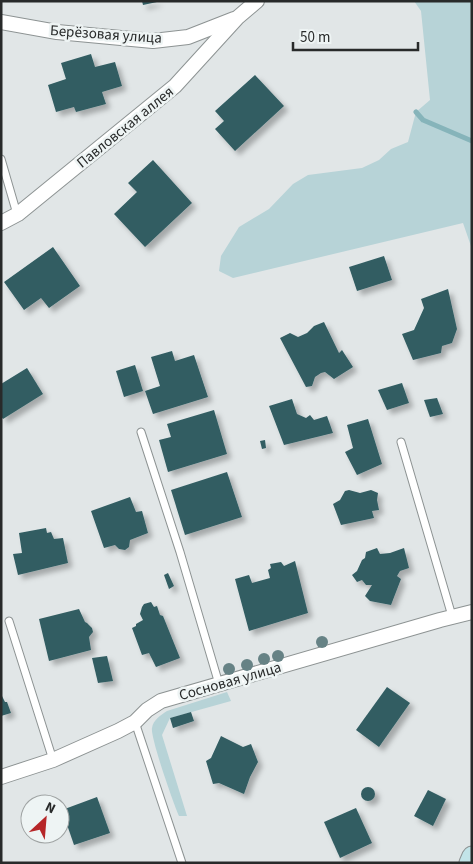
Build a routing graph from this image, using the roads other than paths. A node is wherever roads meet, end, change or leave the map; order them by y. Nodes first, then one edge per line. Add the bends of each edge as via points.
1 (257, 1) edge
2 (237, 18) junction
3 (1, 22) edge
4 (1, 159) edge
5 (18, 214) junction
6 (1, 223) edge
7 (141, 432) dead end
8 (401, 442) dead end
9 (472, 612) edge
10 (452, 616) junction
11 (9, 621) dead end
12 (219, 684) junction
13 (135, 722) junction
14 (53, 760) junction
15 (1, 777) edge
16 (472, 856) edge
17 (182, 863) edge
18 (469, 863) edge

1 - 2 street
2 - 3 street, Берёзовая улица via 188,37 153,41 57,32
2 - 5 street, Павловская аллея via 175,86
4 - 5 lane
5 - 6 street, Павловская аллея
7 - 12 lane
8 - 10 lane
9 - 10 street, Сосновая улица
10 - 12 street, Сосновая улица
11 - 14 lane
12 - 13 street, Сосновая улица via 161,701
13 - 14 street, Сосновая улица
13 - 17 lane
14 - 15 street, Сосновая улица
16 - 18 main road

